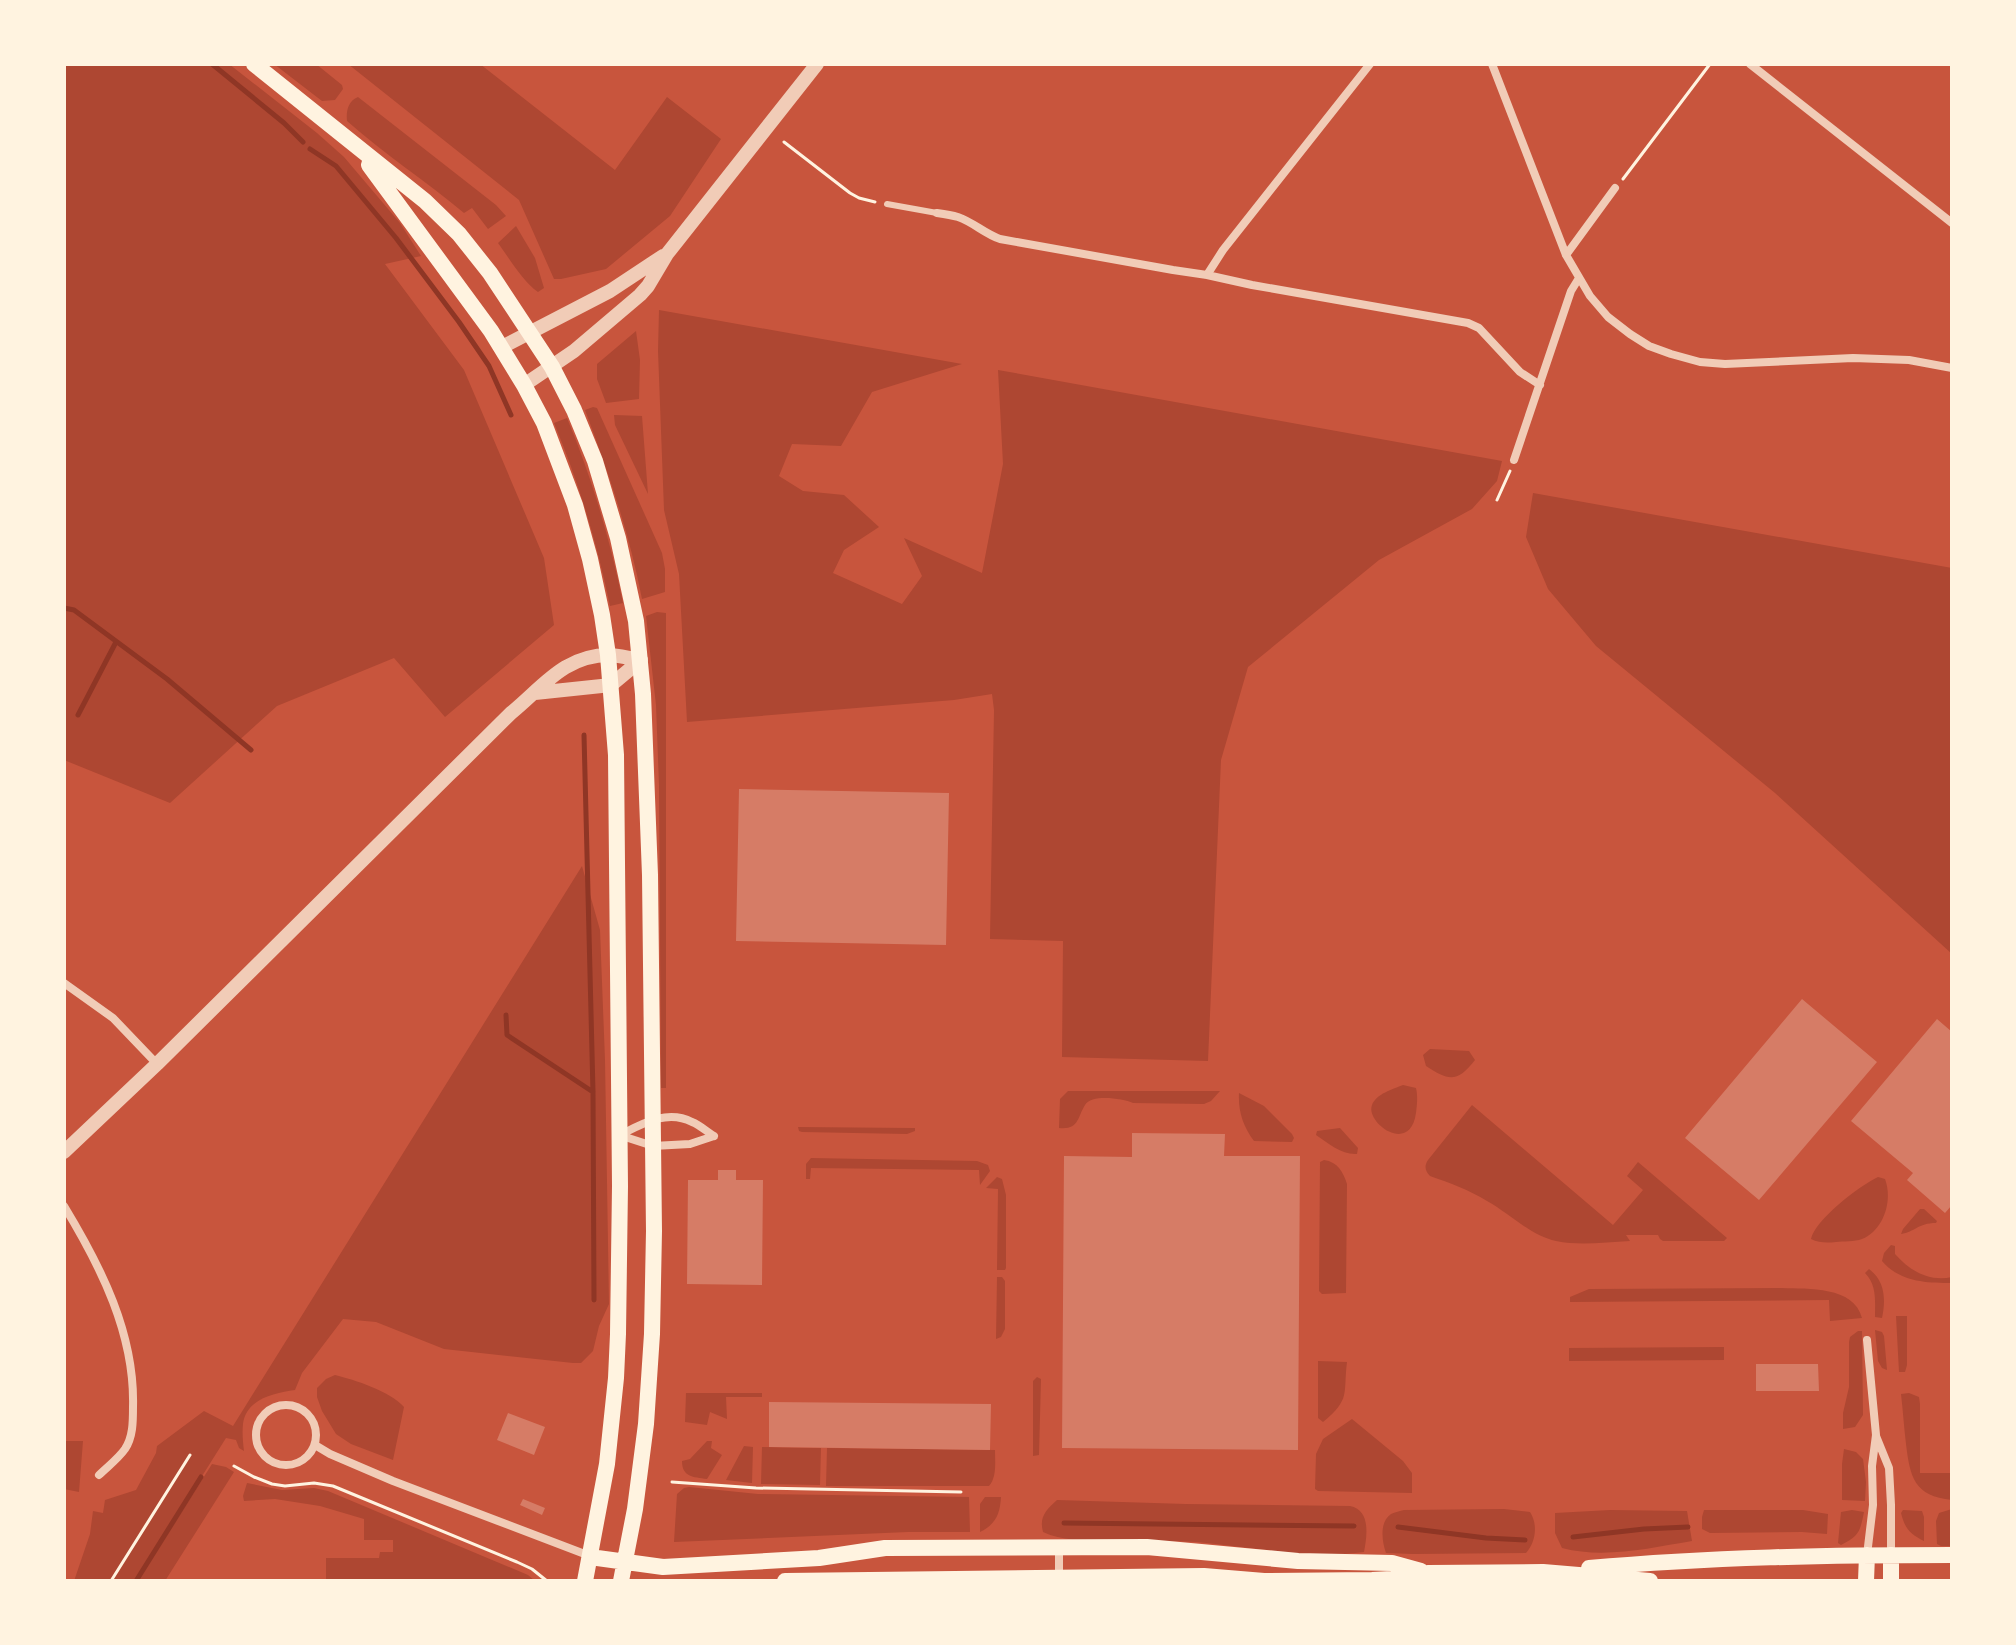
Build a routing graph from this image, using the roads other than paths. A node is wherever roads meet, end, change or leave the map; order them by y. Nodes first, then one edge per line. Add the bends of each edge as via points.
1 (254, 64) edge
2 (817, 64) edge
3 (1370, 64) edge
4 (1492, 64) edge
5 (1750, 64) edge
6 (354, 145) junction
7 (1615, 188) road end
8 (887, 204) road end
9 (937, 213) joint
10 (1952, 223) edge
11 (667, 254) junction
12 (1566, 255) junction
13 (1207, 275) junction
14 (1579, 278) junction
15 (529, 333) junction
16 (502, 347) junction
17 (552, 367) junction
18 (1952, 368) edge
19 (524, 385) junction
20 (1540, 385) junction
21 (1514, 460) road end
22 (608, 655) junction
23 (641, 660) junction
24 (611, 685) junction
25 (535, 693) junction
26 (64, 983) edge
27 (157, 1064) junction
28 (652, 1118) junction
29 (619, 1135) junction
30 (653, 1146) junction
31 (64, 1152) edge
32 (64, 1206) edge
33 (1867, 1340) dead end
34 (1876, 1435) junction
35 (315, 1445) junction
36 (99, 1475) dead end
37 (1059, 1548) junction
38 (1867, 1555) junction
39 (1891, 1555) junction
40 (1952, 1555) edge
41 (590, 1557) junction
42 (626, 1563) junction
43 (1543, 1572) junction
44 (1429, 1573) junction
45 (1059, 1579) edge
46 (585, 1581) edge
47 (621, 1581) edge
48 (785, 1581) edge
49 (1650, 1581) edge
50 (1866, 1581) edge
51 (1891, 1581) edge

1 - 6 main road
2 - 11 street
3 - 13 street
4 - 12 street
5 - 10 street
6 - 15 main road via 459,234
6 - 16 main road
7 - 12 street
8 - 9 lane
9 - 13 street via 1000,239
11 - 15 street
11 - 17 street via 640,295
12 - 14 street
13 - 20 street via 1468,323
14 - 18 street via 1608,317 1630,334 1658,350 1700,362 1853,358
14 - 20 street
15 - 16 street
15 - 17 main road
16 - 19 main road
17 - 19 street
17 - 23 main road via 608,501
19 - 22 main road via 575,505
20 - 21 street
22 - 23 street
22 - 24 main road
22 - 25 street via 569,664
23 - 24 street
23 - 28 main road
24 - 25 street
24 - 29 main road
25 - 27 street
26 - 27 street via 113,1018
27 - 31 street
28 - 29 street
28 - 30 main road
28 - 30 street via 691,1120 714,1136 690,1144
29 - 30 street
29 - 41 main road via 616,1378
30 - 42 main road via 650,1375
32 - 36 street via 107,1283 131,1375 130,1438
33 - 34 street
34 - 38 street
34 - 39 street via 1889,1468
35 - 35 street via 314,1425 302,1409 282,1405 258,1422 256,1442 275,1464 303,1461
35 - 41 street
37 - 42 main road via 885,1548 819,1558 663,1567
37 - 44 main road via 1147,1547 1298,1561 1392,1563
37 - 45 street
38 - 39 main road
38 - 43 main road via 1665,1561
38 - 50 main road
39 - 40 main road
39 - 51 main road
41 - 42 main road
41 - 46 main road
41 - 47 main road
42 - 47 main road
43 - 44 main road
43 - 49 main road
44 - 45 main road via 1372,1580
45 - 48 main road

